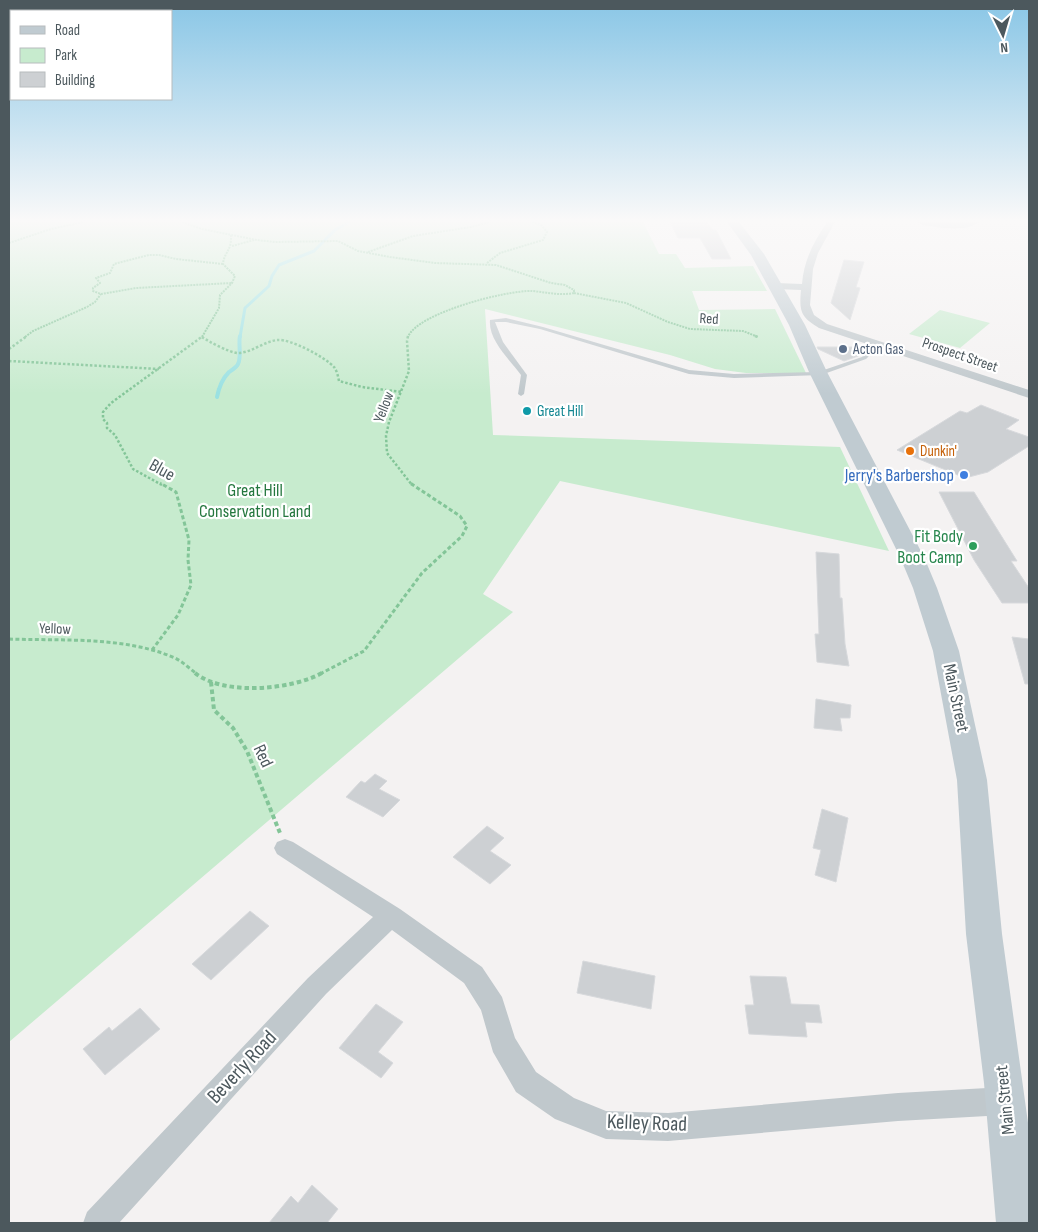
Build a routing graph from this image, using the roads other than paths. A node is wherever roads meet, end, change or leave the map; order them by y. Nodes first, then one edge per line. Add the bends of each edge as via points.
1 (772, 279) edge
2 (807, 279) edge
3 (776, 286) junction
4 (807, 287) junction
5 (808, 324) junction
6 (874, 342) junction
7 (819, 374) junction
8 (521, 394) dead end
9 (1029, 394) edge
10 (284, 848) road end
11 (391, 916) junction
12 (1005, 1101) junction
13 (98, 1223) edge
14 (1018, 1223) edge

1 - 3 main road, Main Street
2 - 4 street
3 - 4 street
3 - 5 main road, Main Street
4 - 5 street
5 - 6 street, Prospect Street
5 - 7 main road, Main Street
6 - 7 lane via 864,358
6 - 9 street, Prospect Street
7 - 8 lane via 734,376 689,372 541,328 506,320 492,321 498,338 524,375
7 - 12 main road, Main Street via 912,557 946,651 972,780 984,934
10 - 11 street, Kelley Road
11 - 12 street, Kelley Road via 473,975 493,1006 503,1043 526,1082 565,1109 606,1125 668,1127
11 - 13 street, Beverly Road via 317,986
12 - 14 main road, Main Street

